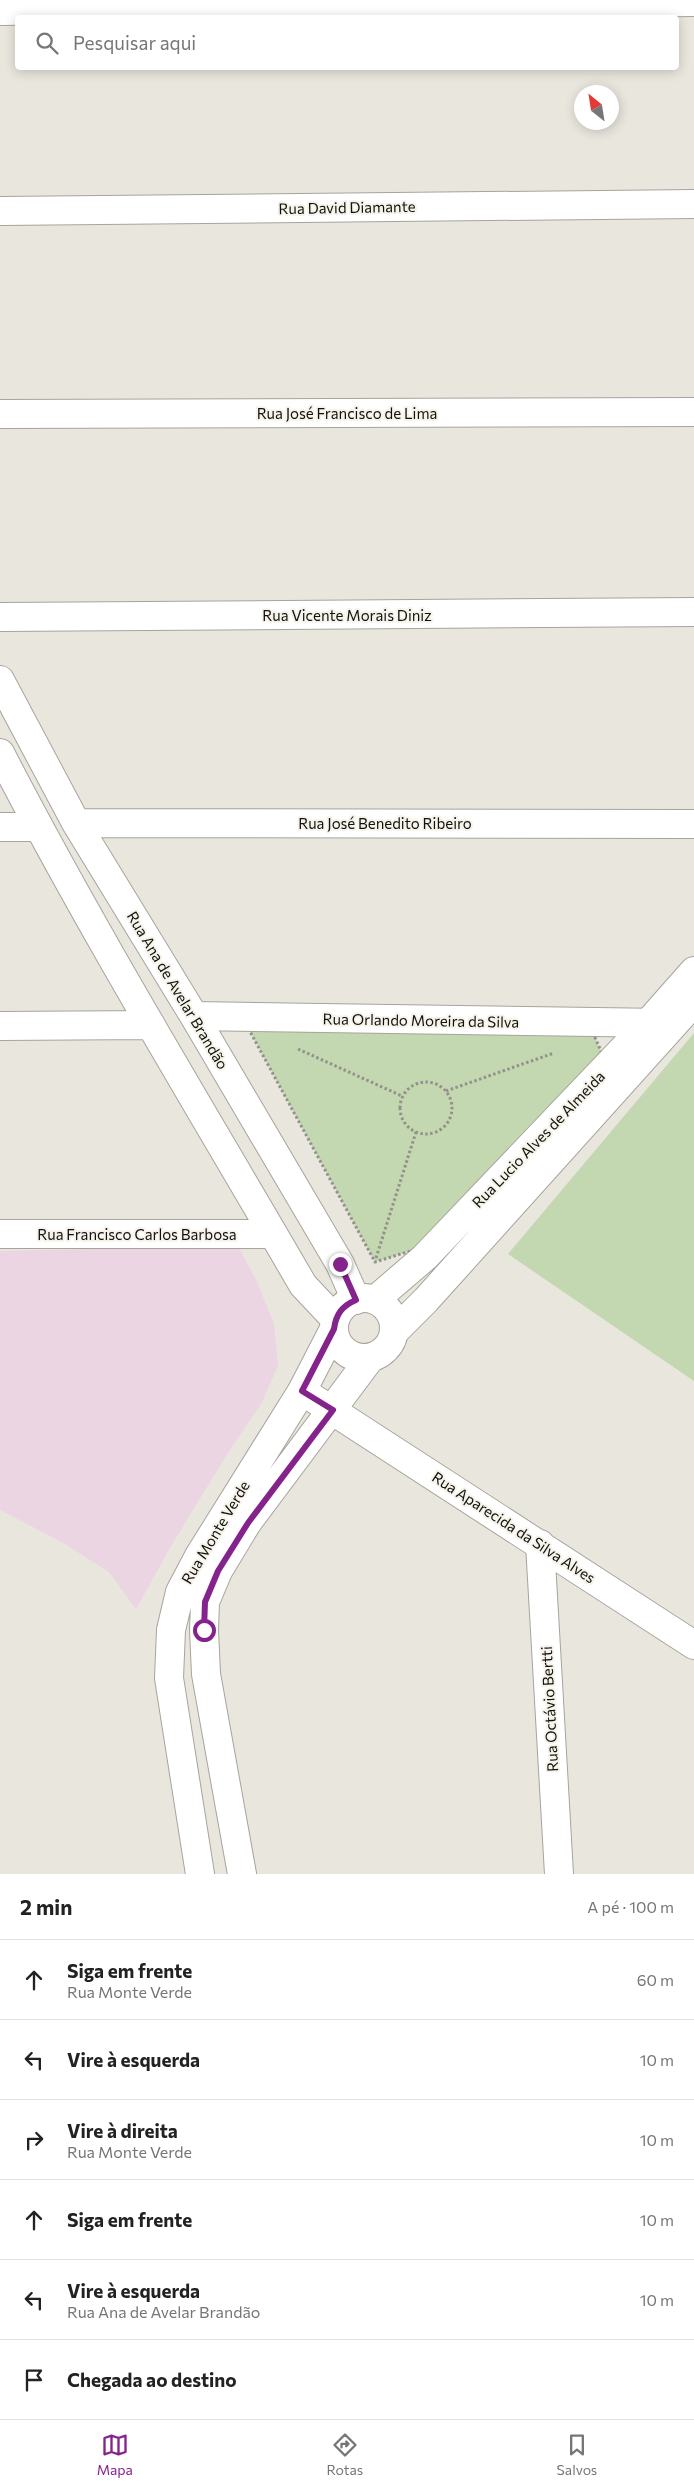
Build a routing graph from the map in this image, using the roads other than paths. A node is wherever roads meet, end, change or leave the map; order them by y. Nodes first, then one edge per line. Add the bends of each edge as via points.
1 (694, 2) edge
2 (0, 11) edge
3 (694, 204) edge
4 (0, 211) edge
5 (694, 412) edge
6 (0, 414) edge
7 (694, 612) edge
8 (0, 617) edge
9 (0, 680) edge
10 (0, 753) edge
11 (76, 823) junction
12 (694, 824) edge
13 (0, 827) edge
14 (38, 827) junction
15 (694, 971) edge
16 (694, 1002) edge
17 (194, 1016) junction
18 (676, 1022) junction
19 (648, 1023) junction
20 (151, 1025) junction
21 (0, 1026) edge
22 (0, 1234) edge
23 (273, 1234) junction
24 (365, 1300) junction
25 (334, 1324) junction
26 (394, 1332) junction
27 (371, 1357) junction
28 (302, 1391) junction
29 (333, 1410) junction
30 (540, 1544) junction
31 (694, 1644) edge
32 (200, 1874) edge
33 (242, 1874) edge
34 (558, 1874) edge

1 - 2 street
3 - 4 street, Rua David Diamante
5 - 6 street, Rua José Francisco de Lima
7 - 8 street, Rua Vicente Morais Diniz
9 - 11 street, Rua Ana de Avelar Brandão
10 - 14 street
11 - 12 street, Rua José Benedito Ribeiro
11 - 17 street, Rua Ana de Avelar Brandão
13 - 14 street
14 - 20 street
15 - 19 street, Rua Lucio Alves de Almeida
16 - 18 street, Rua Lucio Alves de Almeida
17 - 19 street, Rua Orlando Moreira da Silva
17 - 24 street, Rua Ana de Avelar Brandão via 340,1264
18 - 19 street, Rua Orlando Moreira da Silva
18 - 26 street, Rua Lucio Alves de Almeida
19 - 24 street, Rua Lucio Alves de Almeida via 425,1257
20 - 21 street
20 - 23 street
22 - 23 street, Rua Francisco Carlos Barbosa
23 - 25 street via 303,1286
24 - 25 street via 347,1304
24 - 26 street via 390,1313
25 - 27 street via 339,1346 362,1358
25 - 28 street, Rua Monte Verde
26 - 27 street via 386,1348
27 - 29 street, Rua Monte Verde
28 - 29 street, Rua Aparecida da Silva Alves
28 - 32 street, Rua Monte Verde via 199,1556 180,1592 171,1630 169,1678
29 - 30 street, Rua Aparecida da Silva Alves
29 - 33 street, Rua Monte Verde via 248,1523 218,1571 205,1602 206,1674
30 - 31 street, Rua Aparecida da Silva Alves
30 - 34 street, Rua Octávio Bertti

